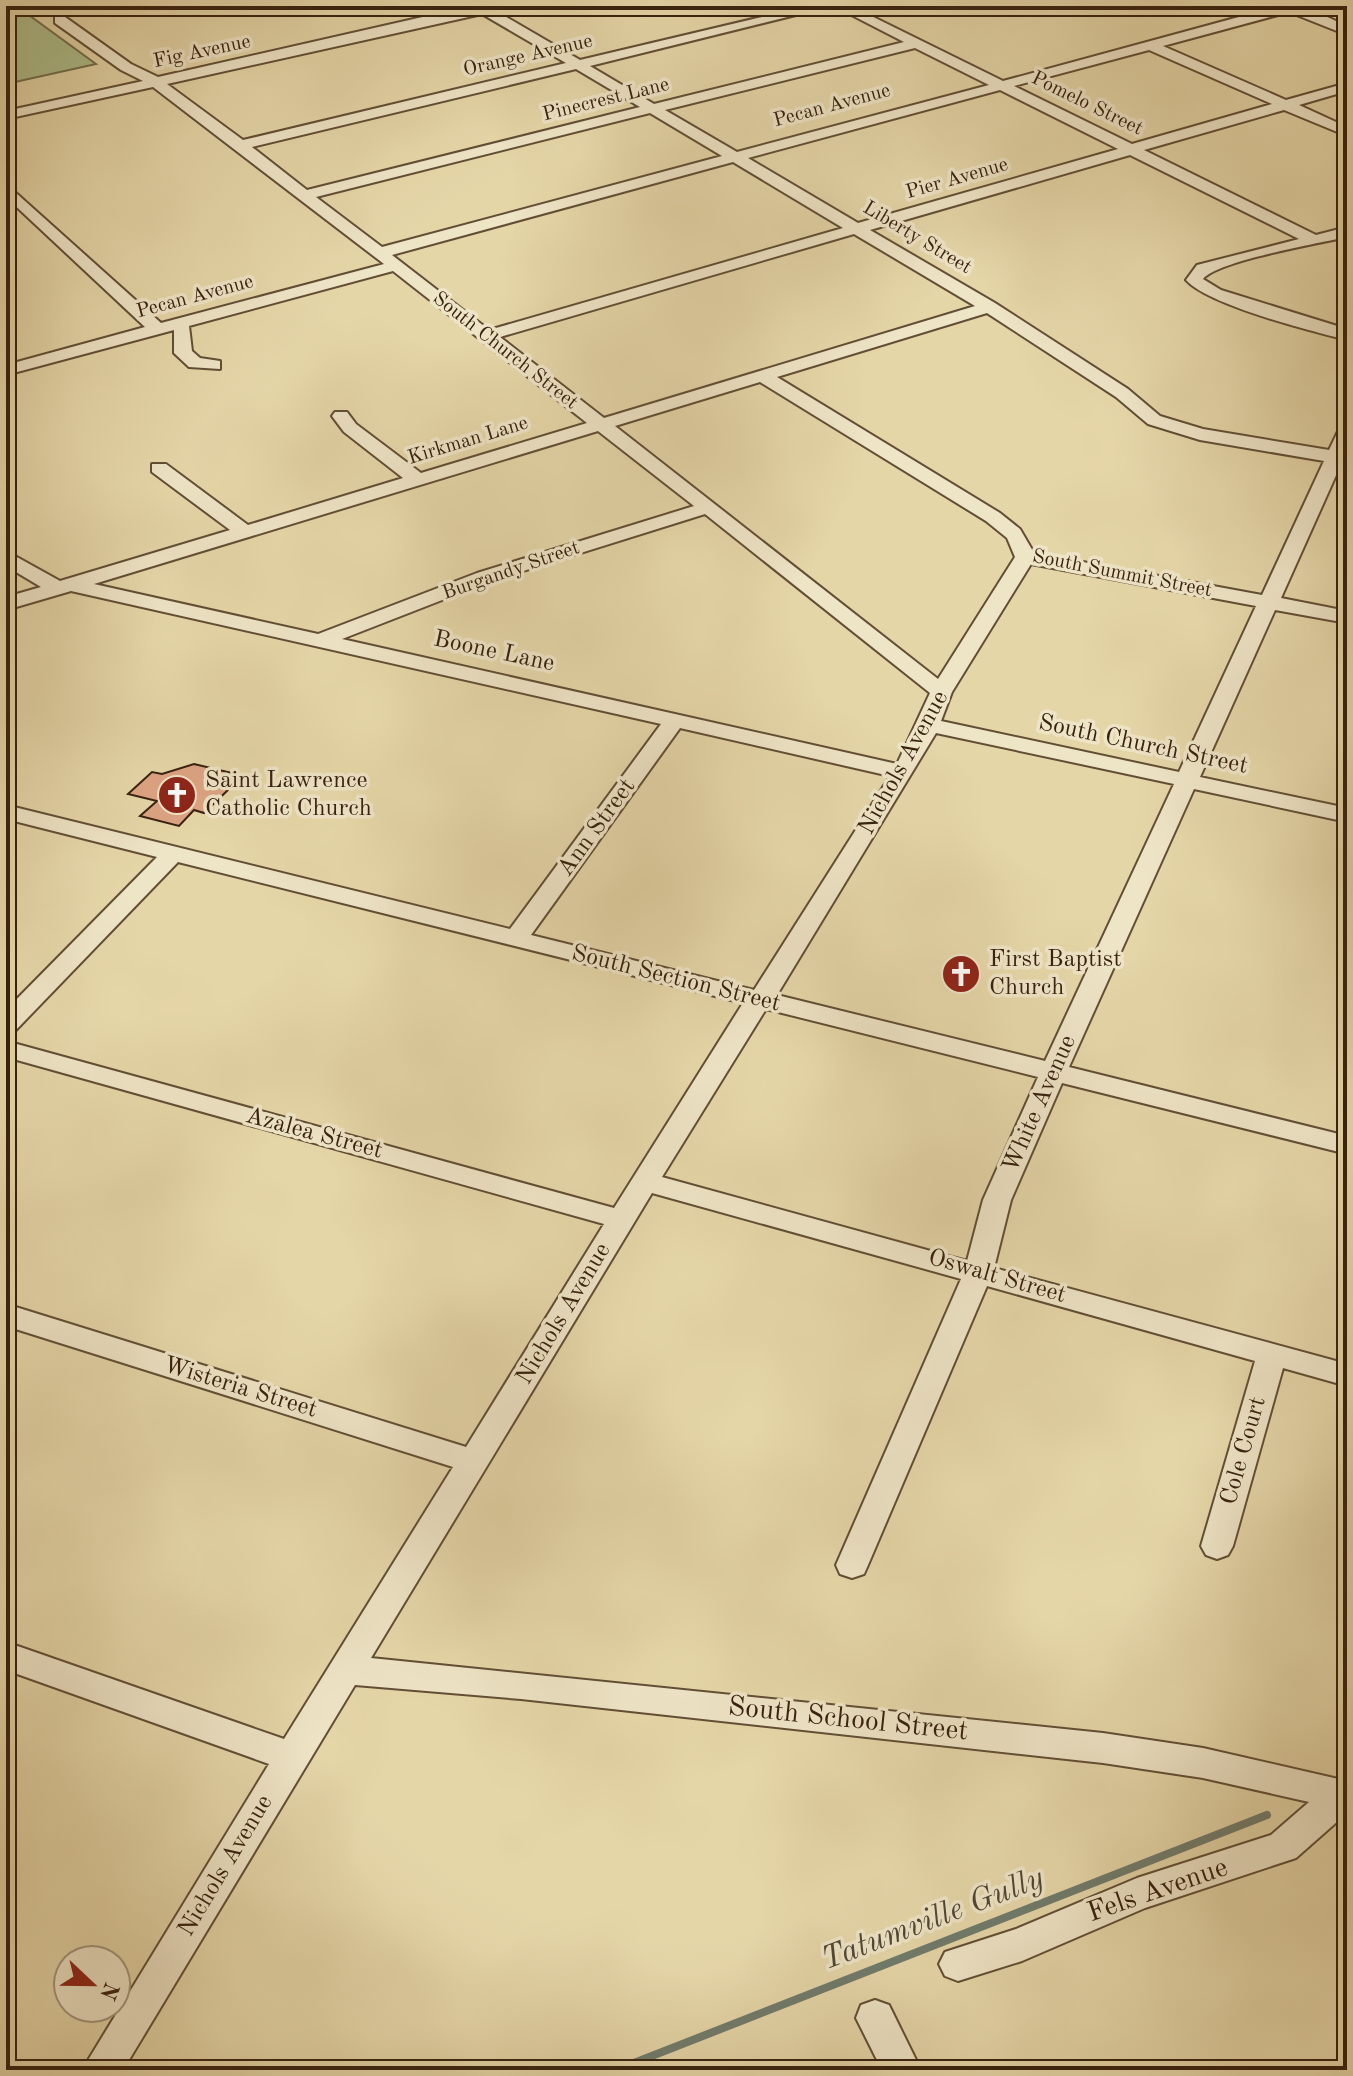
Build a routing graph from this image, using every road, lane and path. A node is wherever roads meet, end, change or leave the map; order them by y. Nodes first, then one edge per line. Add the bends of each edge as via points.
1 (825, 6) edge
2 (841, 6) edge
3 (487, 7) edge
4 (1291, 7) edge
5 (60, 20) dead end
6 (1347, 31) edge
7 (917, 43) junction
8 (1149, 45) junction
9 (579, 64) junction
10 (156, 82) junction
11 (1001, 84) junction
12 (1347, 87) edge
13 (1286, 104) junction
14 (654, 108) junction
15 (6, 115) edge
16 (1347, 132) edge
17 (240, 145) junction
18 (1132, 148) junction
19 (734, 155) junction
20 (6, 189) edge
21 (304, 195) junction
22 (859, 229) junction
23 (1347, 232) edge
24 (1314, 240) junction
25 (380, 253) junction
26 (395, 266) junction
27 (989, 307) junction
28 (180, 325) junction
29 (158, 330) junction
30 (1347, 335) edge
31 (486, 336) junction
32 (214, 365) dead end
33 (6, 370) edge
34 (763, 376) junction
35 (341, 416) dead end
36 (600, 424) junction
37 (1347, 431) edge
38 (1341, 458) edge
39 (159, 468) dead end
40 (417, 479) junction
41 (706, 508) junction
42 (244, 531) junction
43 (6, 557) edge
44 (1025, 557) junction
45 (65, 587) junction
46 (1269, 603) junction
47 (6, 604) edge
48 (1347, 617) edge
49 (319, 641) junction
50 (941, 692) junction
51 (676, 719) junction
52 (929, 725) junction
53 (904, 772) junction
54 (1187, 781) junction
55 (6, 812) edge
56 (1347, 815) edge
57 (173, 854) junction
58 (517, 937) junction
59 (759, 1000) junction
60 (6, 1025) edge
61 (6, 1049) edge
62 (1052, 1073) junction
63 (1347, 1145) edge
64 (645, 1182) junction
65 (621, 1219) junction
66 (979, 1272) junction
67 (6, 1315) edge
68 (1272, 1355) junction
69 (1347, 1375) edge
70 (474, 1462) junction
71 (1217, 1546) dead end
72 (852, 1565) dead end
73 (6, 1656) edge
74 (345, 1670) junction
75 (292, 1757) junction
76 (1345, 1795) edge
77 (958, 1964) dead end
78 (875, 2018) dead end
79 (101, 2070) edge
80 (902, 2070) edge

1 - 9 street, Orange Avenue
2 - 7 street, Pomelo Street
3 - 9 street, Liberty Street
3 - 10 street, Fig Avenue
4 - 6 street
4 - 8 street, Pecan Avenue
5 - 10 street, South Church Street
7 - 11 street, Pomelo Street
7 - 14 street, Pinecrest Lane
8 - 11 street, Pecan Avenue
8 - 13 street
9 - 14 street, Liberty Street
9 - 17 street, Orange Avenue
10 - 15 street, Fig Avenue
10 - 17 street, South Church Street
11 - 18 street, Pomelo Street
11 - 19 street, Pecan Avenue
12 - 13 street, Pier Avenue
13 - 16 street
13 - 18 street, Pier Avenue
14 - 19 street, Liberty Street
14 - 21 street, Pinecrest Lane
17 - 21 street, South Church Street
18 - 22 street, Pier Avenue
18 - 24 street, Pomelo Street
19 - 22 street, Liberty Street
19 - 25 street, Pecan Avenue
20 - 29 street
21 - 25 street, South Church Street
22 - 27 street, Liberty Street
22 - 31 street, Pier Avenue
23 - 24 street
24 - 30 street via 1203,268 1194,280 1215,294
25 - 26 street, South Church Street
26 - 28 street, Pecan Avenue
26 - 31 street, South Church Street
27 - 34 street, Kirkman Lane
27 - 38 street, Liberty Street via 1122,393 1154,420 1200,434
28 - 29 street, Pecan Avenue
28 - 32 street via 183,353 195,363
29 - 33 street, Pecan Avenue
31 - 36 street, South Church Street
34 - 36 street, Kirkman Lane
34 - 44 street, South Summit Street via 993,517 1012,531
35 - 40 street
36 - 40 street, Kirkman Lane
36 - 41 street, South Church Street
37 - 38 street, White Avenue
38 - 46 street, White Avenue
39 - 42 street
40 - 42 street, Kirkman Lane
41 - 49 street, Burgandy Street via 484,577
41 - 50 street, South Church Street
42 - 45 street, Kirkman Lane
43 - 45 street, Boone Lane
44 - 46 street, South Summit Street
44 - 50 street, Nichols Avenue
45 - 47 street, Kirkman Lane
45 - 49 street, Boone Lane
46 - 48 street, South Summit Street
46 - 54 street, White Avenue
49 - 51 street, Boone Lane
50 - 52 street, Nichols Avenue
51 - 53 street, Boone Lane
51 - 58 street, Ann Street
52 - 53 street, Nichols Avenue
52 - 54 street, South Church Street
53 - 59 street, Nichols Avenue
54 - 56 street, South Church Street
54 - 62 street, White Avenue
55 - 57 street, South Section Street
57 - 58 street, South Section Street
57 - 60 street
58 - 59 street, South Section Street
59 - 62 street, South Section Street
59 - 64 street, Nichols Avenue
61 - 65 street, Azalea Street
62 - 63 street, South Section Street
62 - 66 street, White Avenue via 997,1200
64 - 65 street, Nichols Avenue
64 - 66 street, Oswalt Street
65 - 70 street, Nichols Avenue
66 - 68 street, Oswalt Street
66 - 72 street, White Avenue
67 - 70 street, Wisteria Street
68 - 69 street, Oswalt Street
68 - 71 street, Cole Court
70 - 74 street, Nichols Avenue
73 - 75 street
74 - 75 street, Nichols Avenue
74 - 76 street, South School Street via 1103,1748 1203,1763
75 - 79 street, Nichols Avenue
76 - 77 street, Fels Avenue via 1283,1847 1137,1894 1022,1944
78 - 80 street

